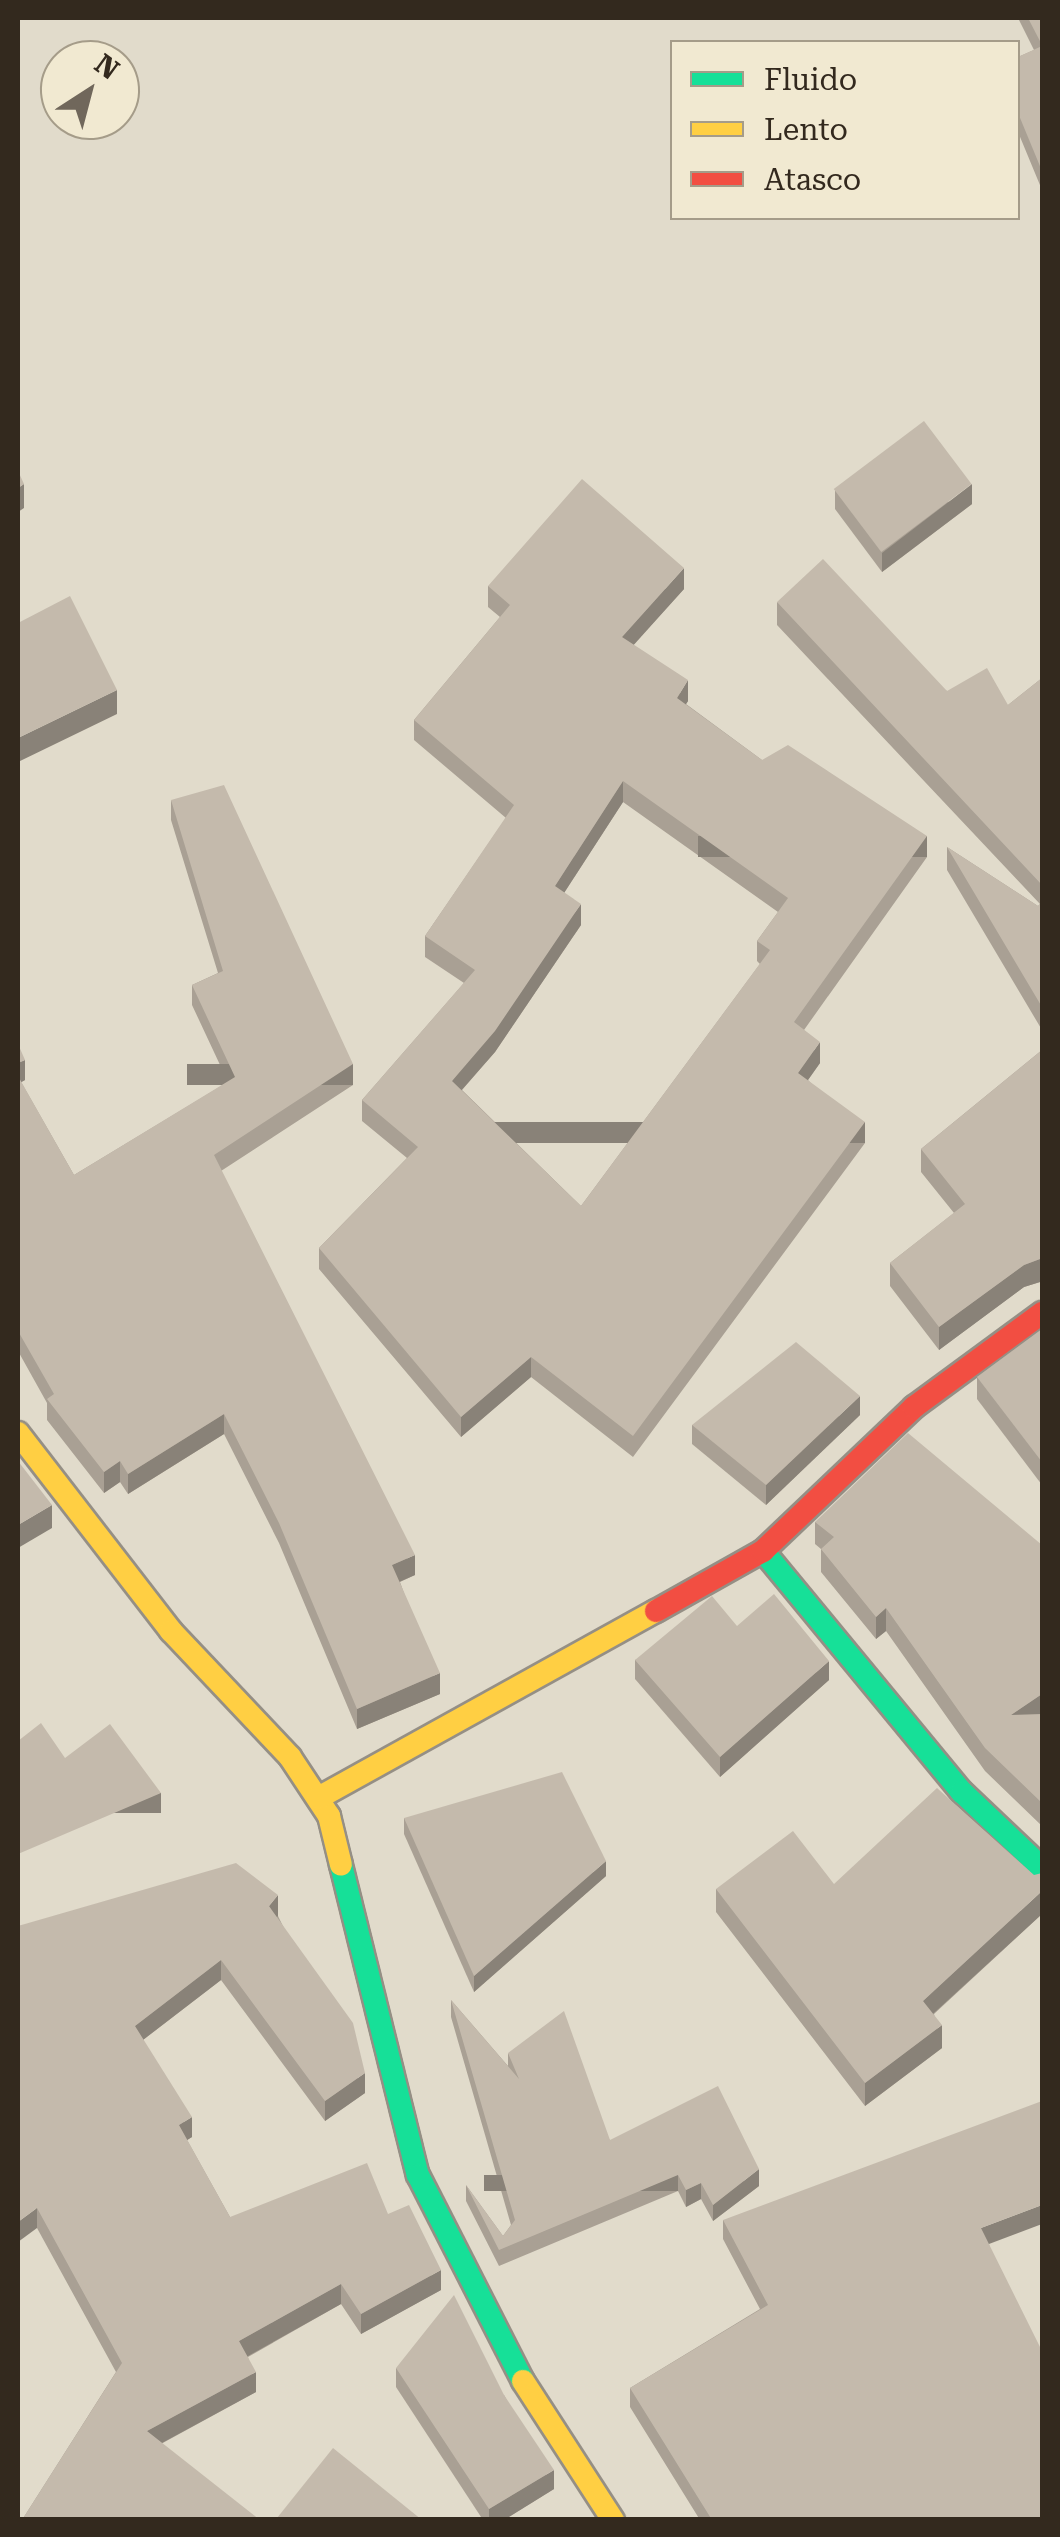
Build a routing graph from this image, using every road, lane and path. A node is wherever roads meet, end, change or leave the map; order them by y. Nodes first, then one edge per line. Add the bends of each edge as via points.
1 (1042, 1313) edge
2 (18, 1433) edge
3 (762, 1552) junction
4 (318, 1798) junction
5 (1042, 1868) edge
6 (612, 2520) edge

1 - 3 street via 914,1407
2 - 4 street via 170,1631 290,1757
3 - 4 street
3 - 5 street via 962,1792
4 - 6 street via 343,1857 418,2175 532,2400

